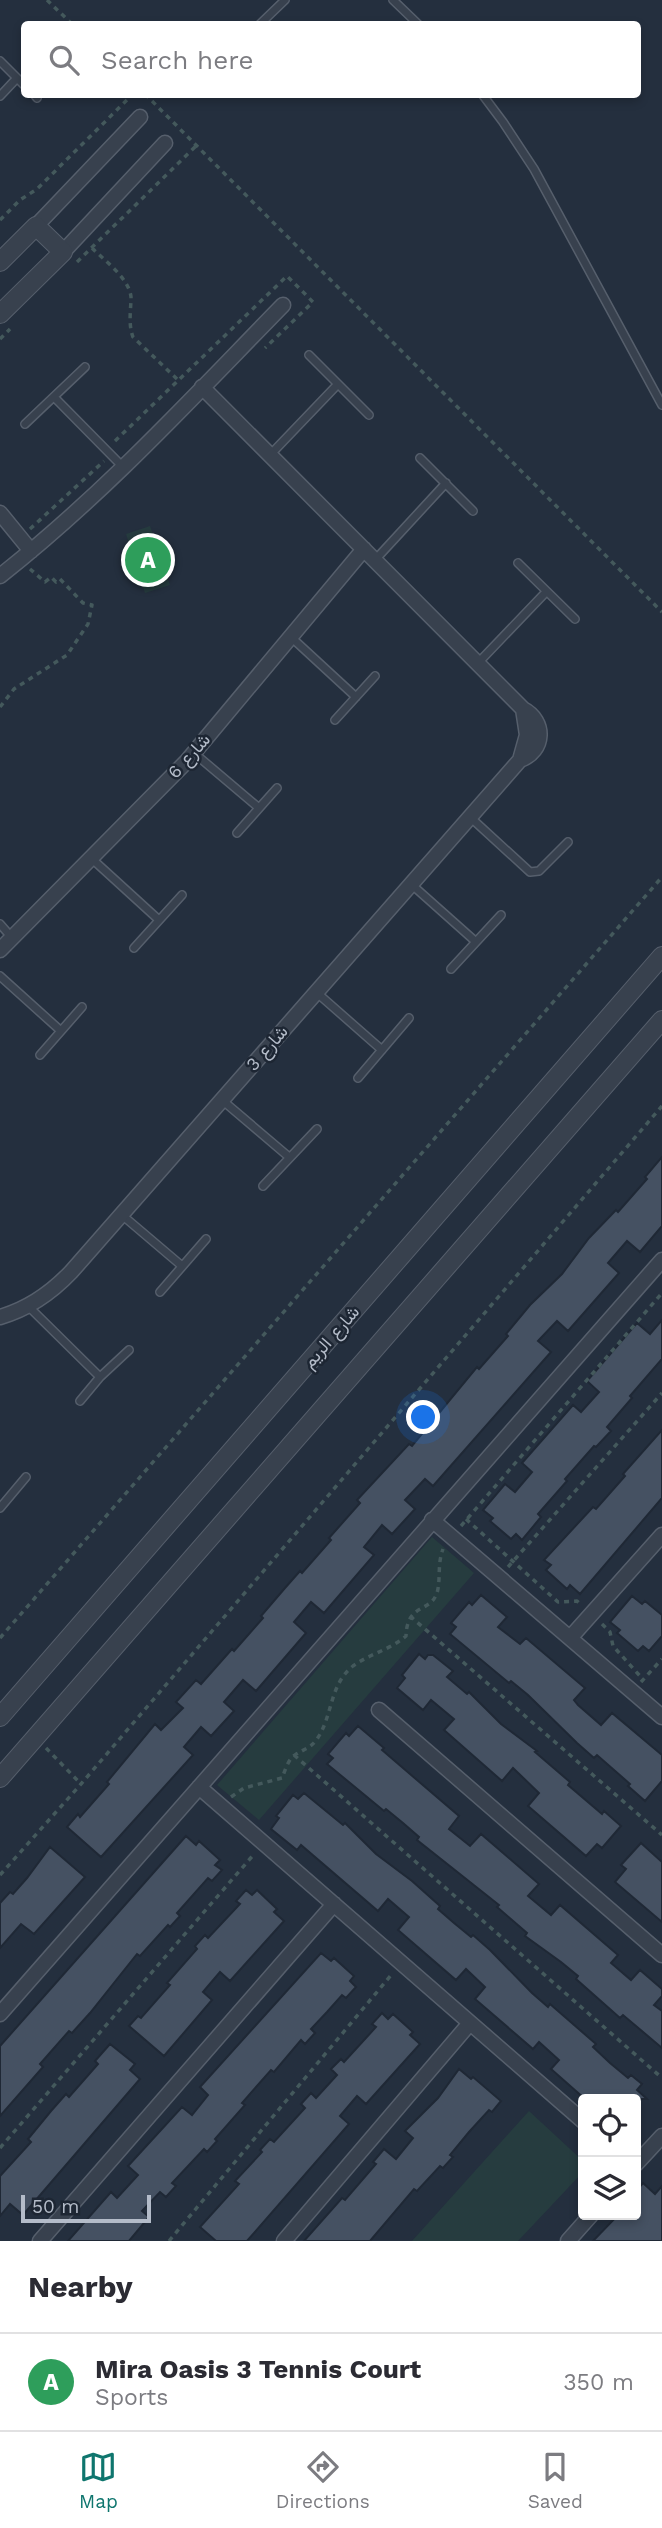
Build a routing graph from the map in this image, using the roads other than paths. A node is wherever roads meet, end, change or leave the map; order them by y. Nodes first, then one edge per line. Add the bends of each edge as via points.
1 (285, 0) edge
2 (393, 0) edge
3 (263, 21) edge
4 (415, 21) edge
5 (0, 61) edge
6 (18, 78) junction
7 (21, 82) edge
8 (0, 96) edge
9 (485, 98) edge
10 (140, 117) dead end
11 (165, 143) dead end
12 (36, 226) junction
13 (69, 259) junction
14 (0, 262) edge
15 (283, 304) dead end
16 (6, 309) edge
17 (309, 355) dead end
18 (85, 367) dead end
19 (338, 384) junction
20 (202, 387) junction
21 (54, 397) junction
22 (662, 405) edge
23 (369, 415) dead end
24 (25, 424) dead end
25 (270, 455) junction
26 (420, 458) dead end
27 (123, 467) junction
28 (446, 483) junction
29 (473, 511) dead end
30 (0, 513) edge
31 (370, 555) junction
32 (25, 556) junction
33 (518, 563) dead end
34 (0, 576) edge
35 (547, 592) junction
36 (575, 620) dead end
37 (292, 638) junction
38 (478, 663) junction
39 (375, 676) dead end
40 (356, 697) junction
41 (335, 720) dead end
42 (194, 753) junction
43 (277, 788) dead end
44 (259, 808) junction
45 (470, 817) junction
46 (237, 833) dead end
47 (568, 842) dead end
48 (92, 858) junction
49 (411, 884) junction
50 (182, 895) dead end
51 (500, 915) dead end
52 (159, 920) junction
53 (0, 924) edge
54 (13, 939) junction
55 (475, 941) junction
56 (134, 948) dead end
57 (0, 950) edge
58 (662, 956) edge
59 (451, 969) dead end
60 (0, 976) edge
61 (316, 992) junction
62 (82, 1007) dead end
63 (409, 1018) dead end
64 (662, 1020) edge
65 (61, 1031) junction
66 (382, 1050) junction
67 (40, 1055) dead end
68 (358, 1078) dead end
69 (221, 1100) junction
70 (317, 1129) dead end
71 (289, 1157) junction
72 (264, 1186) dead end
73 (122, 1215) junction
74 (206, 1238) dead end
75 (662, 1261) edge
76 (182, 1266) junction
77 (160, 1292) dead end
78 (28, 1306) junction
79 (0, 1317) edge
80 (129, 1350) dead end
81 (100, 1377) junction
82 (80, 1401) dead end
83 (26, 1476) dead end
84 (3, 1498) edge
85 (0, 1508) edge
86 (432, 1520) junction
87 (662, 1535) edge
88 (570, 1638) junction
89 (379, 1710) dead end
90 (0, 1717) edge
91 (662, 1717) edge
92 (0, 1778) edge
93 (200, 1787) junction
94 (334, 1904) junction
95 (662, 1955) edge
96 (0, 2014) edge
97 (470, 2023) junction
98 (578, 2117) edge
99 (662, 2136) edge
100 (641, 2159) edge
101 (587, 2220) edge
102 (40, 2241) edge
103 (284, 2241) edge
104 (568, 2241) edge

1 - 3 lane
2 - 4 lane
5 - 6 lane
6 - 7 lane
6 - 8 lane
9 - 22 lane via 534,169
10 - 12 street
11 - 13 street
12 - 13 street
12 - 14 street
13 - 16 street
15 - 20 street
17 - 19 lane
18 - 21 lane
19 - 23 lane
19 - 25 lane
20 - 25 street
20 - 27 street
21 - 24 lane
21 - 27 lane
25 - 31 street
26 - 28 lane
27 - 32 street
28 - 29 lane
28 - 31 lane
30 - 32 street via 21,538
31 - 37 street, شارع 6
31 - 38 street
32 - 34 street
33 - 35 lane
35 - 36 lane
35 - 38 lane
37 - 40 lane
37 - 42 street, شارع 6
38 - 45 street, شارع 3 via 523,709 527,734 520,760
39 - 40 lane
40 - 41 lane
42 - 44 lane
42 - 48 street, شارع 6
43 - 44 lane
44 - 46 lane
45 - 47 lane via 530,872 539,871
45 - 49 street, شارع 3
48 - 52 lane
48 - 54 street, شارع 6
49 - 55 lane
49 - 61 street, شارع 3
50 - 52 lane
51 - 55 lane
52 - 56 lane
53 - 54 lane
54 - 57 street, شارع 6
55 - 59 lane
58 - 90 street, شارع الريم
60 - 65 lane
61 - 66 lane
61 - 69 street, شارع 3
62 - 65 lane
63 - 66 lane
64 - 92 street
65 - 67 lane
66 - 68 lane
69 - 71 lane
69 - 73 street, شارع 3
70 - 71 lane
71 - 72 lane
73 - 76 lane
73 - 78 street, شارع 3 via 58,1285
74 - 76 lane
75 - 86 street
76 - 77 lane
78 - 79 street, شارع 3
78 - 81 lane
80 - 81 lane
81 - 82 lane
83 - 84 lane
84 - 85 lane
86 - 88 street
86 - 93 street
87 - 88 street
88 - 91 street
89 - 95 street
93 - 94 street
93 - 96 street
94 - 97 street
94 - 102 street
97 - 98 street
97 - 103 street
99 - 100 street
101 - 104 street

